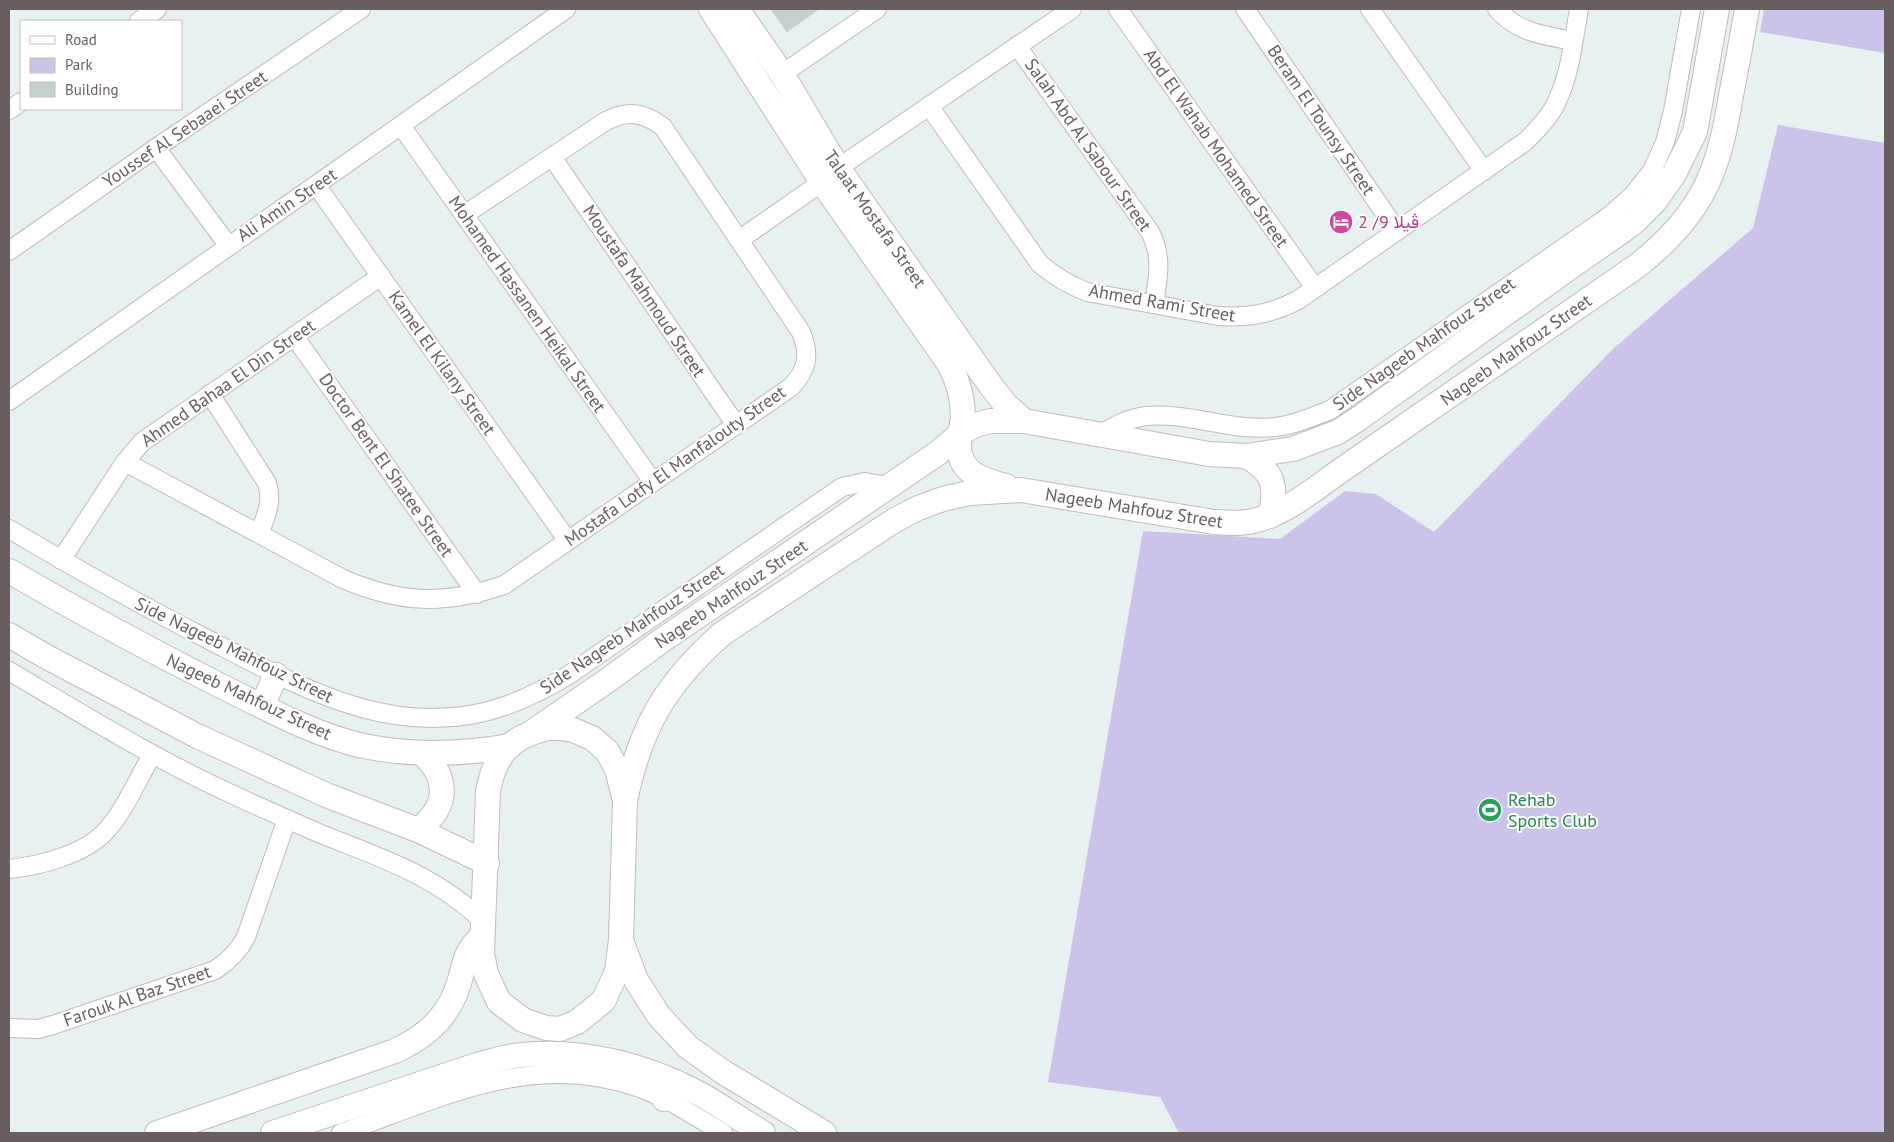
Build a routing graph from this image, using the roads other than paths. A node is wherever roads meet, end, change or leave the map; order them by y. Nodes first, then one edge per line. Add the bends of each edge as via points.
1 (157, 9) edge
2 (361, 9) edge
3 (564, 9) edge
4 (711, 9) edge
5 (737, 9) edge
6 (877, 9) edge
7 (1072, 9) edge
8 (1118, 9) edge
9 (1245, 9) edge
10 (1370, 9) edge
11 (1497, 9) edge
12 (1579, 9) edge
13 (1691, 9) edge
14 (1717, 9) edge
15 (1747, 9) edge
16 (140, 20) edge
17 (1573, 42) junction
18 (1017, 46) junction
19 (782, 74) junction
20 (20, 103) edge
21 (929, 106) junction
22 (9, 110) edge
23 (402, 126) junction
24 (1695, 132) junction
25 (1723, 137) junction
26 (156, 148) junction
27 (552, 157) junction
28 (1484, 171) junction
29 (830, 175) junction
30 (316, 185) junction
31 (464, 215) junction
32 (1397, 231) junction
33 (739, 240) junction
34 (228, 245) junction
35 (9, 251) edge
36 (381, 276) junction
37 (1315, 288) junction
38 (1154, 304) junction
39 (294, 336) junction
40 (210, 394) junction
41 (9, 401) edge
42 (1024, 421) junction
43 (736, 425) junction
44 (961, 433) junction
45 (1100, 434) junction
46 (1246, 456) junction
47 (125, 462) junction
48 (653, 482) junction
49 (888, 486) junction
50 (1020, 490) junction
51 (1270, 516) junction
52 (9, 529) edge
53 (259, 534) junction
54 (568, 541) junction
55 (61, 560) junction
56 (9, 571) edge
57 (477, 594) junction
58 (9, 635) edge
59 (9, 671) edge
60 (276, 675) junction
61 (262, 706) junction
62 (534, 731) junction
63 (510, 746) junction
64 (422, 753) junction
65 (152, 754) junction
66 (625, 801) junction
67 (287, 819) junction
68 (418, 830) junction
69 (487, 863) junction
70 (9, 869) edge
71 (483, 928) junction
72 (621, 940) junction
73 (9, 1028) edge
74 (560, 1029) junction
75 (558, 1055) junction
76 (439, 1088) junction
77 (669, 1090) junction
78 (164, 1132) edge
79 (283, 1132) edge
80 (341, 1133) edge
81 (723, 1133) edge
82 (763, 1133) edge
83 (824, 1133) edge

1 - 16 street
2 - 26 street, Youssef Al Sebaaei Street
3 - 23 street, Ali Amin Street
4 - 29 street, Talaat Mostafa Street
5 - 19 street, Talaat Mostafa Street
6 - 19 street
7 - 18 street
8 - 37 street, Abd El Wahab Mohamed Street
9 - 32 street, Beram El Tounsy Street
10 - 28 street
11 - 17 street via 1526,30
12 - 17 street, Ahmed Rami Street
13 - 45 street, Side Nageeb Mahfouz Street via 1665,142 1652,171 1632,196 1608,217 1330,410 1303,421 1275,427 1146,416 1122,422
14 - 24 street, Nageeb Mahfouz Street
15 - 25 street, Nageeb Mahfouz Street
17 - 28 street, Ahmed Rami Street via 1562,91 1553,110 1526,141
18 - 21 street
18 - 38 street, Salah Abd Al Sabour Street via 1150,232 1160,266
19 - 29 street, Talaat Mostafa Street
20 - 22 street
21 - 29 street
21 - 38 street, Ahmed Rami Street via 1040,264 1087,292
23 - 30 street, Ali Amin Street
23 - 31 street, Mohamed Hassanen Heikal Street
24 - 25 street
24 - 46 street, Nageeb Mahfouz Street via 1664,190 1616,236 1338,432 1294,449
25 - 51 street, Nageeb Mahfouz Street via 1706,187 1681,225 1658,250 1340,472
26 - 34 street
26 - 35 street, Youssef Al Sebaaei Street
27 - 31 street, Mostafa Lotfy El Manfalouty Street
27 - 33 street, Mostafa Lotfy El Manfalouty Street via 617,116 641,115 653,120 662,127
27 - 43 street, Moustafa Mahmoud Street
28 - 32 street, Ahmed Rami Street
29 - 33 street
29 - 42 street, Talaat Mostafa Street via 990,386
29 - 44 street, Talaat Mostafa Street via 950,365 961,397
30 - 34 street, Ali Amin Street
30 - 36 street, Kamel El Kilany Street
31 - 48 street, Mohamed Hassanen Heikal Street
32 - 37 street, Ahmed Rami Street
33 - 43 street, Mostafa Lotfy El Manfalouty Street via 801,332 807,355 802,373 791,387
34 - 41 street, Ali Amin Street
36 - 39 street, Ahmed Bahaa El Din Street
36 - 54 street, Kamel El Kilany Street
37 - 38 street, Ahmed Rami Street via 1279,310 1239,318
39 - 40 street, Ahmed Bahaa El Din Street
39 - 57 street, Doctor Bent El Shatee Street
40 - 47 street, Ahmed Bahaa El Din Street via 142,442
40 - 53 street via 267,483 269,507
42 - 44 street, Nageeb Mahfouz Street via 990,421
42 - 45 street, Nageeb Mahfouz Street
43 - 48 street, Mostafa Lotfy El Manfalouty Street
44 - 49 street, Nageeb Mahfouz Street via 938,453
44 - 50 street, Talaat Mostafa Street via 959,453 969,471 987,481
45 - 46 street, Nageeb Mahfouz Street via 1209,454
46 - 51 street via 1259,463 1274,487
47 - 53 street, Mostafa Lotfy El Manfalouty Street
47 - 55 street, Ahmed Bahaa El Din Street
48 - 54 street, Mostafa Lotfy El Manfalouty Street
49 - 60 street, Side Nageeb Mahfouz Street via 865,482 842,486 567,676 504,706 445,717 391,715 342,703
49 - 62 street, Nageeb Mahfouz Street
50 - 51 street, Nageeb Mahfouz Street via 1214,522 1252,521
50 - 66 street, Nageeb Mahfouz Street via 969,493 918,508 723,632 698,654 657,707 632,768
52 - 55 street, Side Nageeb Mahfouz Street
53 - 57 street, Mostafa Lotfy El Manfalouty Street via 368,590 423,600
54 - 57 street, Mostafa Lotfy El Manfalouty Street via 504,585
55 - 60 street, Side Nageeb Mahfouz Street
56 - 61 street, Nageeb Mahfouz Street via 126,638
58 - 68 street via 197,736 326,795
59 - 65 street
60 - 61 street
61 - 64 street, Nageeb Mahfouz Street via 328,736 359,745
62 - 63 street, Nageeb Mahfouz Street
62 - 66 street via 553,727 573,730 592,738 607,751 617,768
63 - 64 street, Nageeb Mahfouz Street via 481,751
63 - 69 street via 498,759 491,775
64 - 68 street via 437,770 442,793 439,808
65 - 67 street
65 - 70 street via 116,818 103,834 66,855
66 - 72 street
67 - 71 street via 431,880 467,906
67 - 73 street, Farouk Al Baz Street via 246,937 228,962 215,970 53,1025 38,1029
68 - 69 street
69 - 71 street
71 - 74 street via 482,953 486,974 499,1002 523,1020
71 - 78 street via 464,960 455,995 445,1013 414,1042
72 - 74 street via 617,971 604,1000 577,1022
72 - 83 street via 636,980 659,1016 688,1047
74 - 75 street
75 - 76 street via 522,1055 477,1065
75 - 77 street via 625,1064
76 - 77 street via 549,1073 597,1076 640,1088
76 - 79 street
76 - 80 street
77 - 81 street
77 - 82 street via 700,1094

